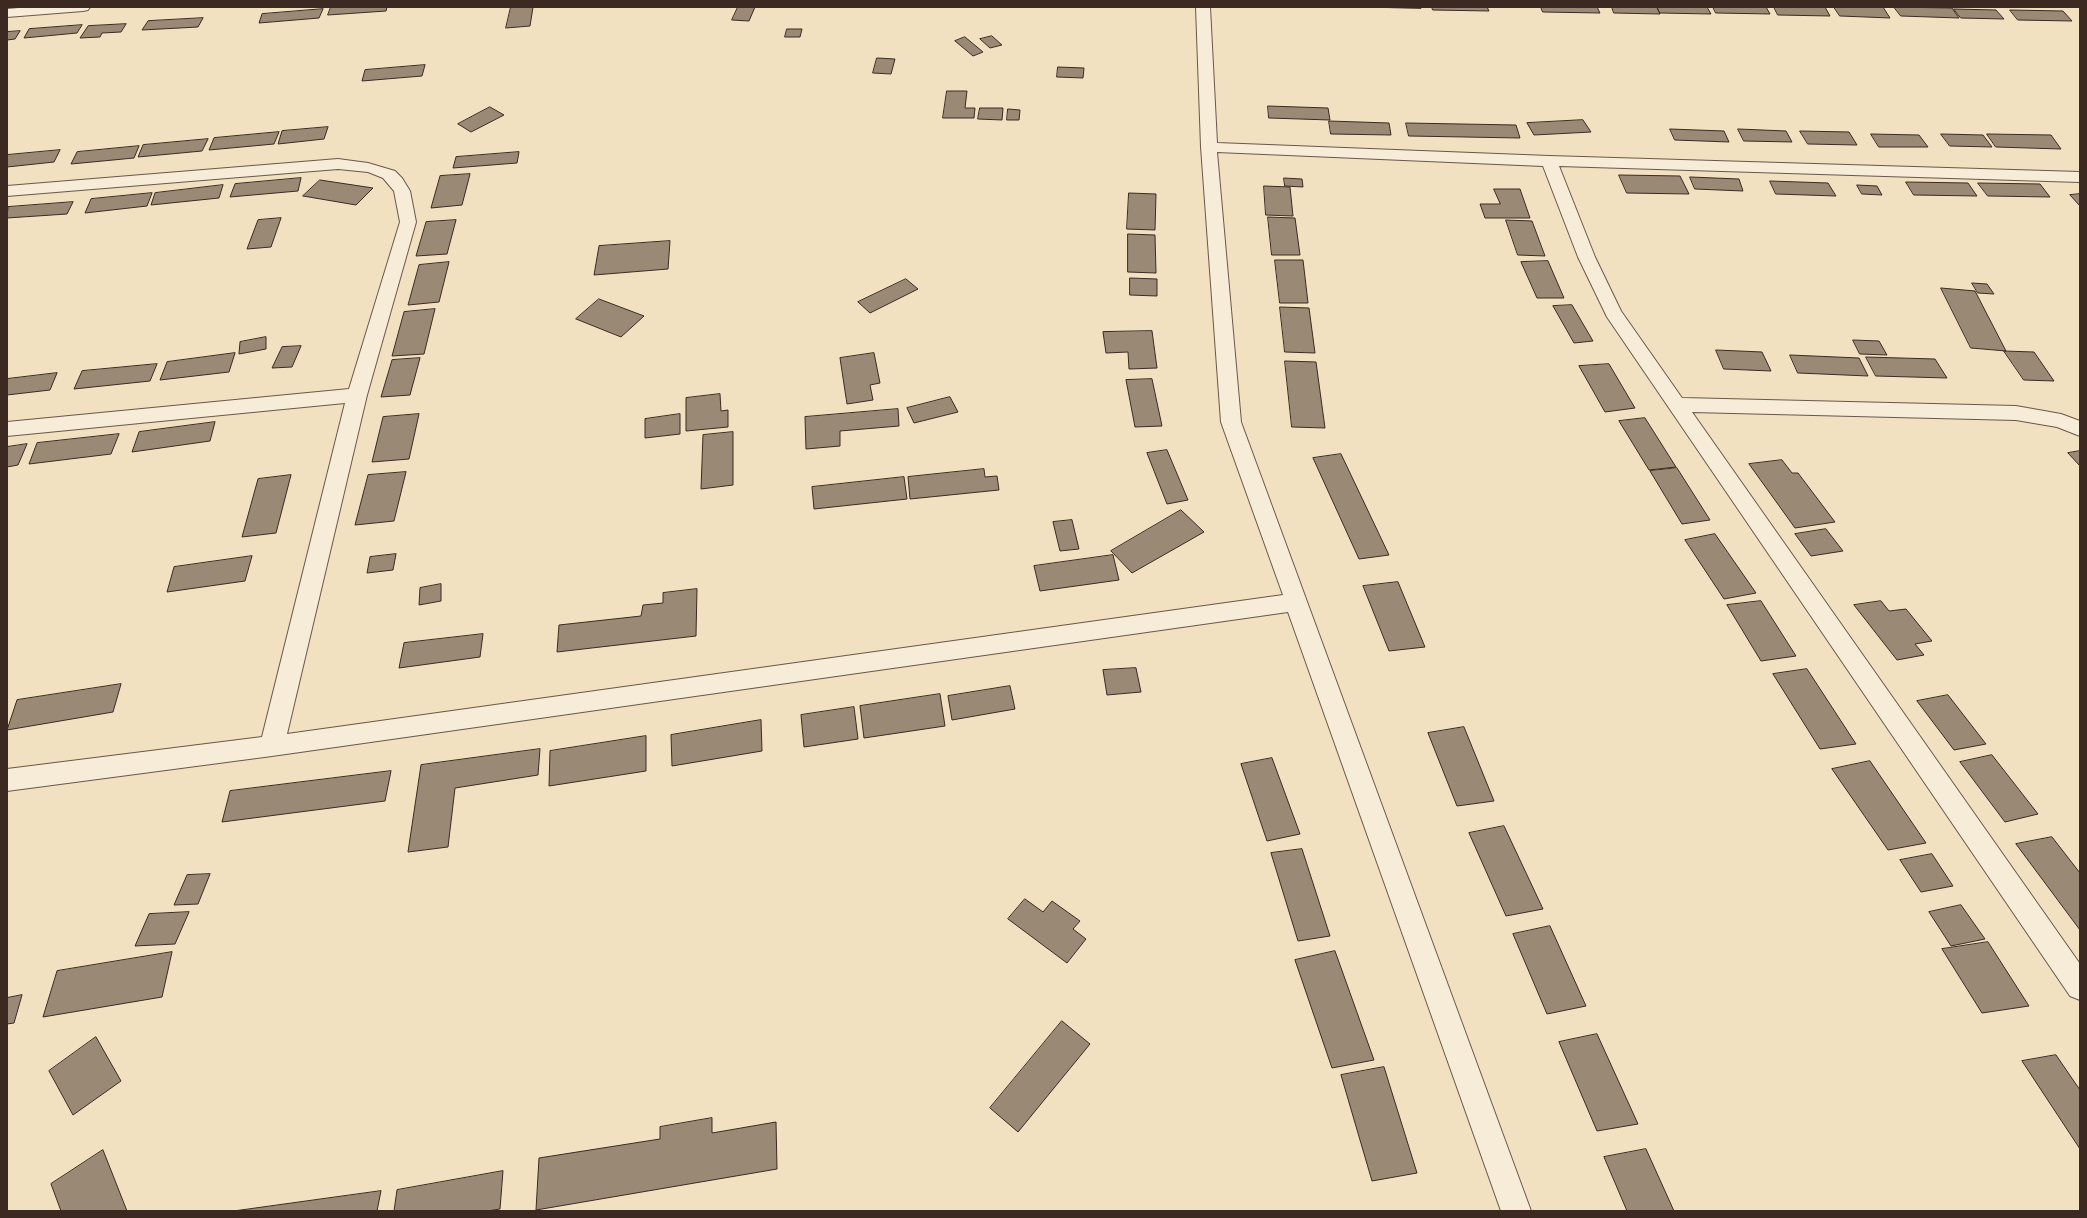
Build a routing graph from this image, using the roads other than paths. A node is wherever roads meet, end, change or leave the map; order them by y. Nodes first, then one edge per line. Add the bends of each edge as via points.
1 (83, 7) edge
2 (1203, 7) edge
3 (7, 13) edge
4 (1209, 147) junction
5 (1549, 161) junction
6 (2080, 177) edge
7 (7, 191) edge
8 (357, 395) junction
9 (1677, 405) junction
10 (7, 429) edge
11 (2080, 430) edge
12 (1295, 602) junction
13 (272, 746) junction
14 (7, 780) edge
15 (2080, 987) edge
16 (1516, 1211) edge

1 - 3 street
2 - 4 street
4 - 5 street
4 - 12 street via 1231,422
5 - 6 street
5 - 9 street via 1595,279 1613,313
7 - 8 street via 338,164 377,168 397,179 406,202 408,222
8 - 10 street
8 - 13 street
9 - 11 street via 2016,413 2061,421
9 - 15 street
12 - 13 street
12 - 16 street
13 - 14 street

